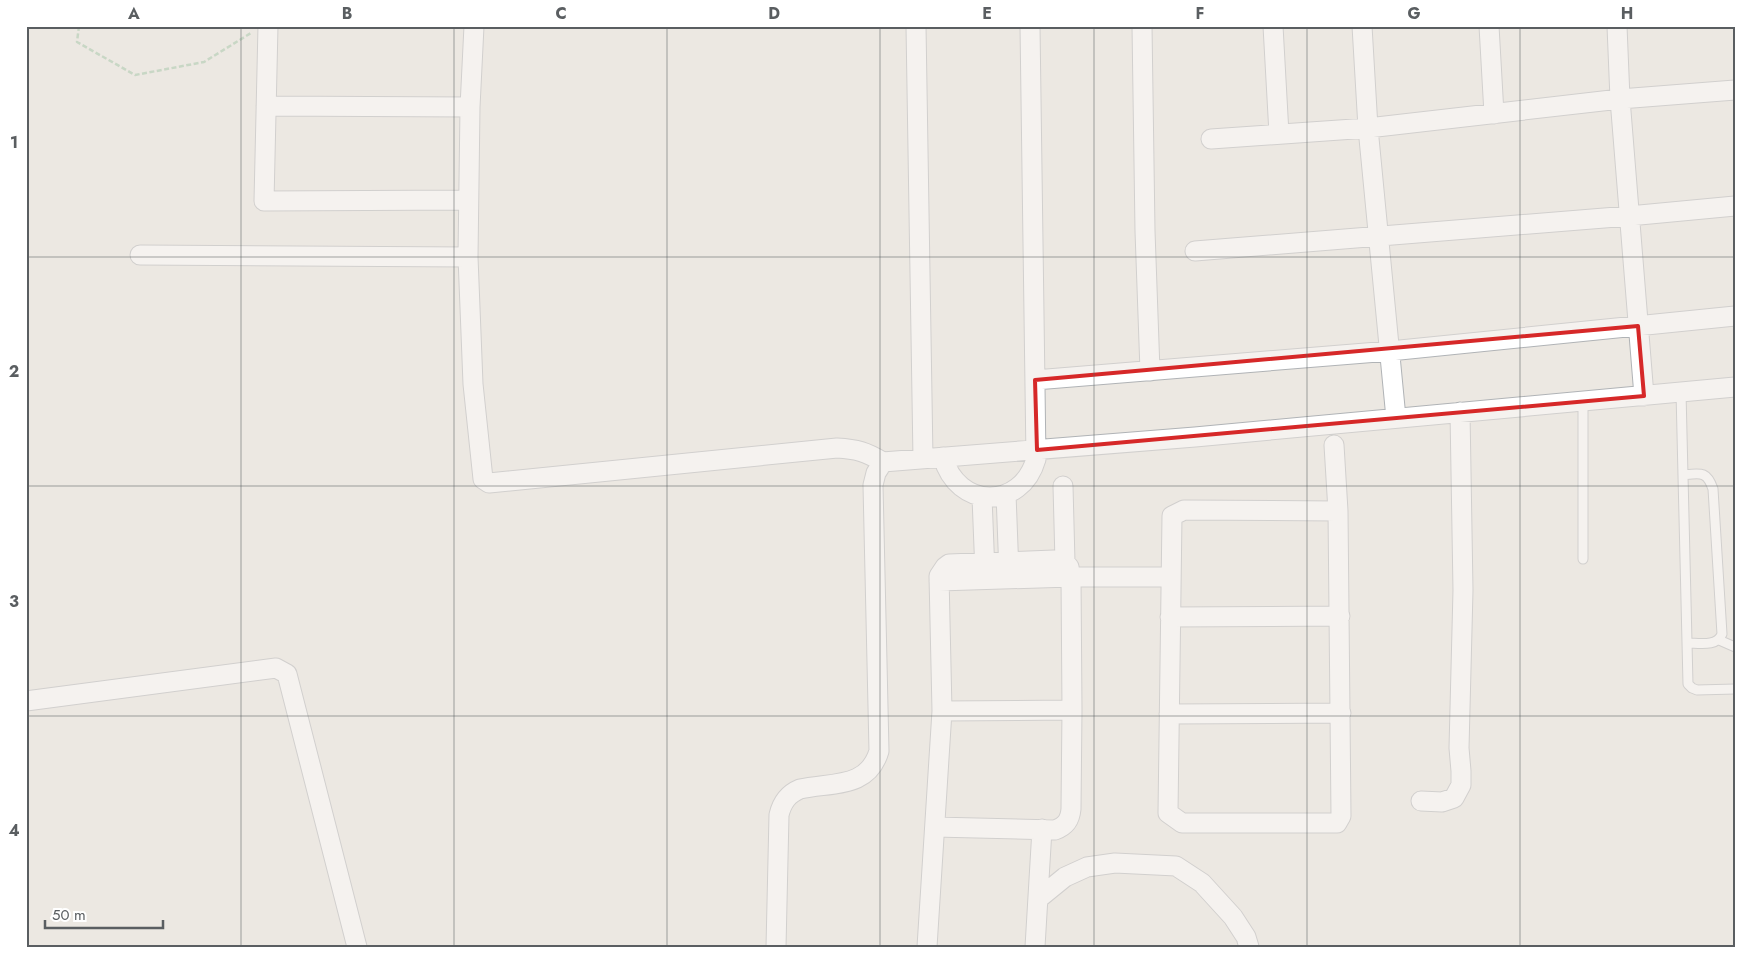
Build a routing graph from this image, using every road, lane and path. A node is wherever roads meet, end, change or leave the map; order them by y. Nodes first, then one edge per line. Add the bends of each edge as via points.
1 (79, 26) edge
2 (474, 26) edge
3 (916, 26) edge
4 (1030, 26) edge
5 (1142, 26) edge
6 (1273, 26) edge
7 (1362, 26) edge
8 (1489, 26) edge
9 (1617, 26) edge
10 (268, 31) edge
11 (1735, 90) edge
12 (1620, 99) junction
13 (266, 106) junction
14 (470, 107) junction
15 (1494, 114) junction
16 (1368, 128) junction
17 (1279, 134) junction
18 (1211, 139) dead end
19 (468, 200) junction
20 (1735, 206) edge
21 (1629, 216) junction
22 (1378, 235) junction
23 (1195, 251) dead end
24 (140, 255) dead end
25 (468, 257) junction
26 (1735, 316) edge
27 (1638, 326) junction
28 (1390, 351) junction
29 (1150, 371) junction
30 (1036, 380) junction
31 (1735, 387) edge
32 (1681, 392) junction
33 (1644, 396) junction
34 (1583, 401) junction
35 (1460, 412) junction
36 (1396, 418) junction
37 (1334, 445) dead end
38 (1037, 450) junction
39 (943, 457) junction
40 (923, 459) junction
41 (883, 462) junction
42 (1683, 475) junction
43 (1063, 486) dead end
44 (1006, 494) junction
45 (982, 497) junction
46 (1338, 511) junction
47 (1583, 559) dead end
48 (1068, 569) junction
49 (1009, 570) junction
50 (985, 571) junction
51 (1170, 572) junction
52 (1340, 616) junction
53 (1170, 617) junction
54 (1720, 640) junction
55 (1687, 643) junction
56 (1735, 646) edge
57 (1735, 690) edge
58 (26, 701) edge
59 (1072, 710) junction
60 (942, 711) junction
61 (1341, 713) junction
62 (1169, 714) junction
63 (1421, 801) dead end
64 (935, 827) junction
65 (1042, 830) junction
66 (1038, 899) junction
67 (1248, 942) edge
68 (357, 947) edge
69 (776, 947) edge
70 (927, 947) edge
71 (1035, 947) edge
72 (1264, 947) edge

1 - 10 path via 77,42 135,75 204,62 250,33
2 - 14 street
3 - 40 street
4 - 30 street
5 - 29 street
6 - 17 street
7 - 16 street
8 - 15 street
9 - 12 street
10 - 13 street
11 - 12 street
12 - 15 street
12 - 21 street
13 - 14 street
13 - 19 street via 264,201
14 - 19 street
15 - 16 street
16 - 17 street
16 - 22 street
17 - 18 street
19 - 25 street
20 - 21 street
21 - 22 street
21 - 27 street
22 - 23 street
22 - 28 street
24 - 25 street
25 - 41 street via 481,472 489,483 837,448 866,452
26 - 27 street
27 - 28 street
27 - 33 street
28 - 29 street
28 - 36 street
29 - 30 street
30 - 38 street
31 - 32 street
32 - 33 street
32 - 42 lane
33 - 34 street
34 - 35 street
34 - 47 lane
35 - 36 street
35 - 63 street via 1463,590 1461,785 1454,798 1442,802
36 - 38 street
37 - 46 street
38 - 39 street
38 - 44 street via 1029,477
39 - 40 street
39 - 45 street via 948,473 959,486
40 - 41 street
41 - 69 street via 876,473 874,485 879,751 873,766 862,777 800,789 784,802 779,815
42 - 54 lane via 1701,473 1709,478 1713,490
42 - 55 lane
43 - 48 street
44 - 45 street
44 - 49 street
45 - 50 street
46 - 51 street via 1184,510 1172,516
46 - 52 street
48 - 49 street
48 - 51 street
48 - 59 street
49 - 50 street
50 - 60 street via 949,564 941,571
51 - 53 street
52 - 53 street
52 - 61 street
53 - 62 street
54 - 55 lane
54 - 56 lane
55 - 57 lane via 1688,684 1692,688
58 - 68 street via 276,668 287,674
59 - 60 street
59 - 65 street via 1071,814 1061,828
60 - 64 street
61 - 62 street
61 - 62 street via 1341,816 1337,823 1182,823 1168,813
64 - 65 street
64 - 70 street
65 - 66 street
66 - 67 street via 1065,877 1087,867 1114,862 1176,866 1202,883 1233,917
66 - 71 street
67 - 72 street

